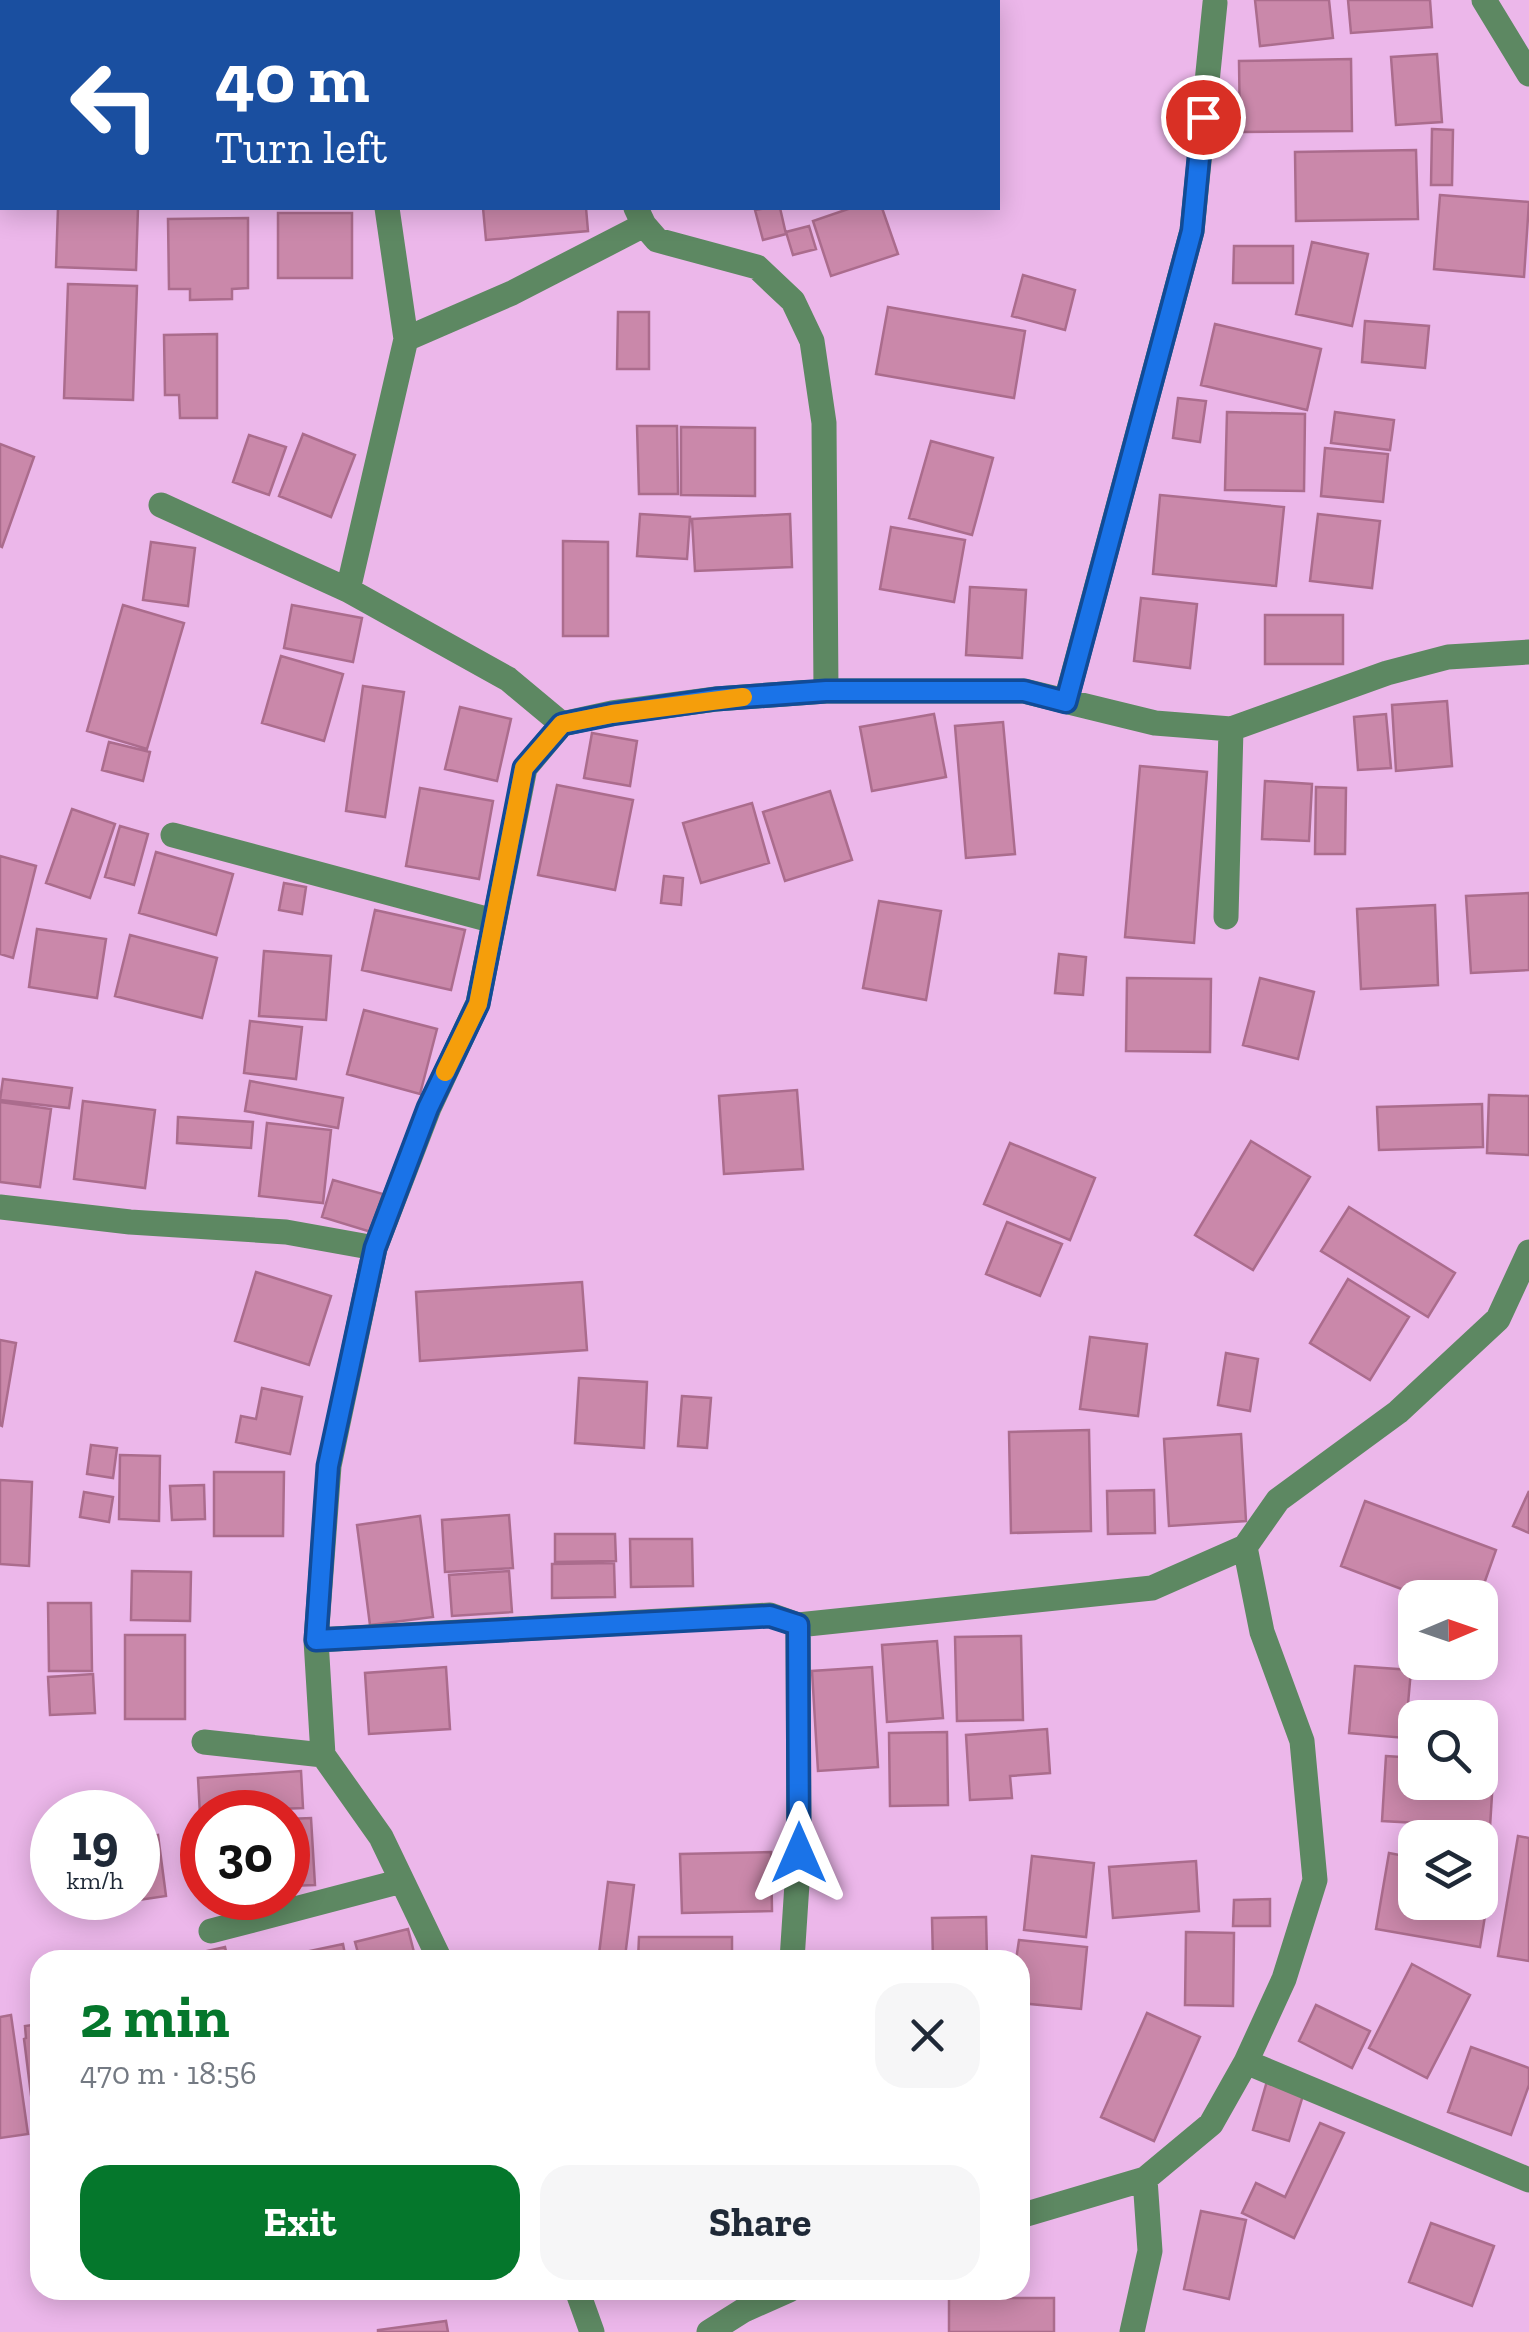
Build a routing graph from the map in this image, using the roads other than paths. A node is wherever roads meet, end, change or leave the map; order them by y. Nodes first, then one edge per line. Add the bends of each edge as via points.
1 (1484, 0) edge
2 (1215, 3) dead end
3 (1529, 74) edge
4 (387, 210) edge
5 (640, 216) edge
6 (406, 339) junction
7 (161, 505) dead end
8 (348, 590) junction
9 (1529, 652) edge
10 (826, 691) junction
11 (1066, 702) junction
12 (562, 724) junction
13 (1230, 729) junction
14 (172, 834) dead end
15 (1226, 916) dead end
16 (494, 920) junction
17 (0, 1207) edge
18 (375, 1248) junction
19 (1529, 1252) edge
20 (1245, 1547) junction
21 (798, 1625) junction
22 (316, 1640) junction
23 (204, 1742) dead end
24 (323, 1754) junction
25 (402, 1881) junction
26 (211, 1931) dead end
27 (435, 1950) edge
28 (793, 1950) edge
29 (1246, 2062) junction
30 (1144, 2179) junction
31 (1529, 2180) edge
32 (1030, 2213) edge
33 (581, 2300) edge
34 (766, 2300) edge
35 (592, 2332) edge
36 (709, 2332) edge
37 (1132, 2332) edge

1 - 3 street
2 - 11 street via 1192,231
4 - 6 street
5 - 6 street via 512,293
5 - 10 street via 657,240 757,267 793,301 812,342 824,423
6 - 8 street
7 - 8 street
8 - 12 street via 508,679
9 - 13 street via 1448,657 1388,672
10 - 11 street via 1024,691
10 - 12 street via 716,699
11 - 13 street via 1155,723
12 - 16 street via 524,768
13 - 15 street
14 - 16 street
16 - 18 street via 478,1004 428,1108
17 - 18 street via 286,1232
18 - 22 street via 328,1466
19 - 20 street via 1498,1319 1398,1412 1278,1500
20 - 21 street via 1152,1588
20 - 29 street via 1262,1632 1302,1741 1315,1880 1284,1979
21 - 22 street via 770,1616
21 - 28 street
22 - 24 street
23 - 24 street
24 - 25 street via 381,1837
25 - 26 street
25 - 27 street
29 - 30 street via 1211,2124
29 - 31 street
30 - 32 street
30 - 37 street via 1150,2250
33 - 35 street
34 - 36 street

